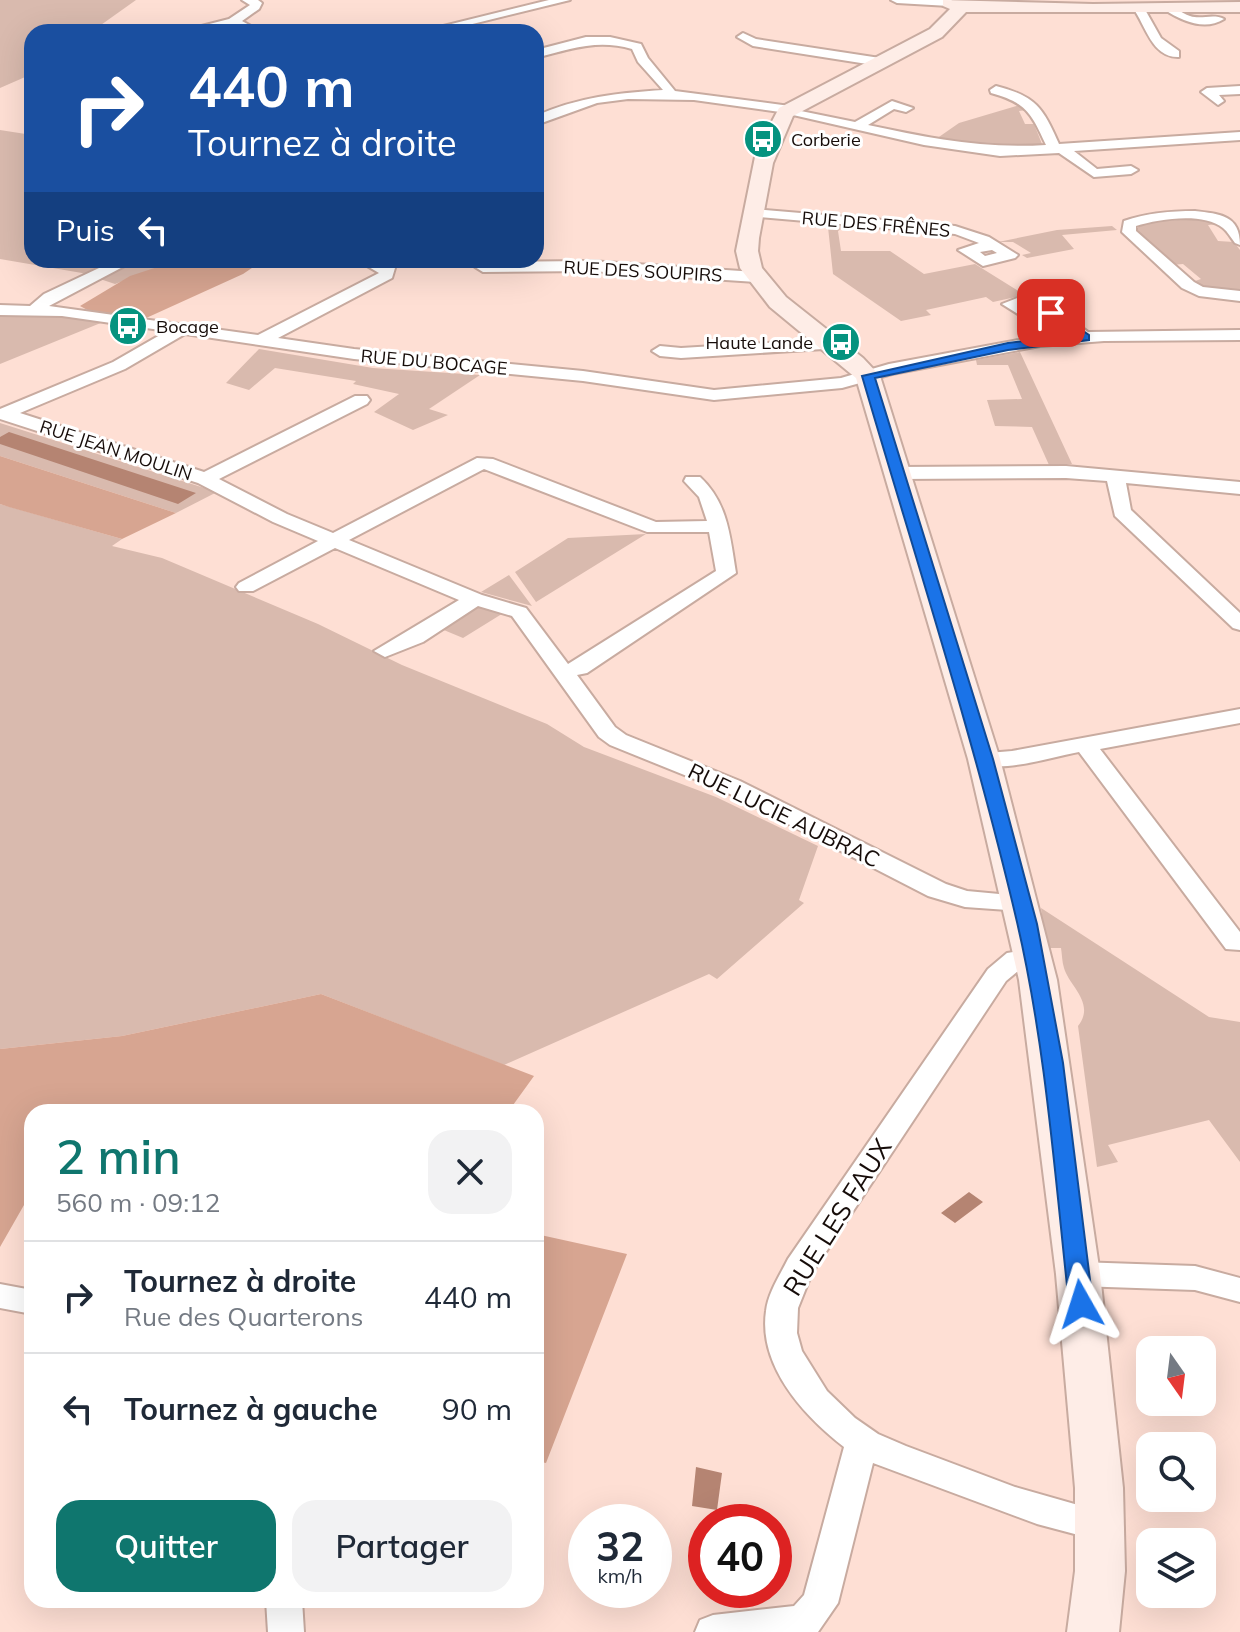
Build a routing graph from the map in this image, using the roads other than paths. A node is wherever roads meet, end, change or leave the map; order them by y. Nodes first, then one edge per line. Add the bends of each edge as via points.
1 (248, 0) edge
2 (564, 0) edge
3 (897, 0) edge
4 (963, 3) edge
5 (1240, 5) edge
6 (1143, 8) junction
7 (233, 22) junction
8 (223, 24) edge
9 (238, 24) edge
10 (460, 24) edge
11 (743, 37) dead end
12 (544, 52) edge
13 (1175, 54) dead end
14 (880, 62) junction
15 (996, 90) dead end
16 (1240, 90) edge
17 (665, 97) junction
18 (1218, 101) dead end
19 (906, 108) dead end
20 (788, 111) junction
21 (544, 117) edge
22 (858, 126) junction
23 (1234, 136) edge
24 (1240, 147) edge
25 (1059, 150) junction
26 (1131, 170) dead end
27 (754, 213) junction
28 (1240, 240) edge
29 (994, 245) dead end
30 (544, 266) edge
31 (111, 268) edge
32 (387, 268) edge
33 (756, 277) junction
34 (1240, 296) edge
35 (36, 309) junction
36 (1045, 309) dead end
37 (0, 310) edge
38 (183, 328) junction
39 (1240, 335) edge
40 (1084, 337) junction
41 (261, 340) junction
42 (833, 344) junction
43 (660, 351) dead end
44 (868, 376) junction
45 (361, 400) dead end
46 (898, 473) junction
47 (1115, 476) junction
48 (205, 479) junction
49 (693, 481) dead end
50 (1240, 488) edge
51 (718, 526) junction
52 (335, 541) junction
53 (246, 587) dead end
54 (475, 599) junction
55 (1240, 624) edge
56 (385, 651) dead end
57 (565, 672) junction
58 (1240, 716) edge
59 (1084, 743) junction
60 (984, 759) junction
61 (1021, 903) junction
62 (1235, 943) dead end
63 (1033, 958) junction
64 (1078, 1274) junction
65 (1240, 1290) edge
66 (0, 1296) edge
67 (24, 1300) edge
68 (862, 1442) junction
69 (1101, 1526) junction
70 (284, 1608) edge
71 (776, 1629) edge
72 (286, 1632) edge
73 (713, 1632) edge
74 (1093, 1632) edge

1 - 7 street via 255,7
2 - 10 street
3 - 4 street
4 - 6 street
4 - 14 street via 936,33
5 - 6 street
5 - 6 street via 1221,17
6 - 13 street via 1148,30 1161,48
7 - 8 street
7 - 9 street
11 - 14 street
12 - 17 street via 615,38 637,47 670,90
14 - 20 street
15 - 25 street via 1024,97
16 - 18 street via 1207,92
17 - 20 street
17 - 21 street via 616,95
19 - 22 street via 892,105
20 - 22 street
20 - 27 street via 774,129
22 - 25 street via 1000,152
23 - 24 street
23 - 25 street
25 - 26 street via 1094,173
27 - 29 street, RUE DES FRÊNES via 955,230
27 - 33 street via 747,254
28 - 34 street via 1228,224 1215,218 1193,215 1129,224 1129,232 1188,285
30 - 33 street, RUE DES SOUPIRS
31 - 35 street
32 - 41 street via 386,275
33 - 42 street via 783,306
35 - 37 street, RUE DU BOCAGE
35 - 38 street, RUE DU BOCAGE
36 - 40 street
38 - 41 street, RUE DU BOCAGE
38 - 48 street, RUE JEAN MOULIN via 128,359 4,414
39 - 40 street, RUE DU BOCAGE
40 - 44 street, RUE DU BOCAGE
41 - 44 street, RUE DU BOCAGE via 714,395
42 - 43 street
42 - 44 street
44 - 46 street
45 - 48 street, RUE JEAN MOULIN
46 - 47 street
46 - 60 street
47 - 50 street
47 - 55 street via 1122,512
48 - 52 street, RUE LUCIE AUBRAC via 262,511
49 - 51 street via 708,495
51 - 52 street via 654,528 486,463
51 - 57 street via 726,573
52 - 53 street
52 - 54 street, RUE LUCIE AUBRAC
54 - 56 street
54 - 57 street, RUE LUCIE AUBRAC via 519,612
57 - 61 street, RUE LUCIE AUBRAC via 619,742 703,773 937,890 965,899
58 - 59 street
59 - 60 street
59 - 62 street
60 - 61 street
61 - 63 street
63 - 64 street via 1052,1063
63 - 68 street, RUE LES FAUX via 1007,964 799,1268 783,1302 782,1337 800,1380 836,1422
64 - 65 street via 1195,1278
64 - 69 street
66 - 67 street
68 - 69 street, RUE LES FAUX via 998,1496
68 - 71 street via 820,1603 804,1621
69 - 74 street
70 - 72 street
71 - 73 street

